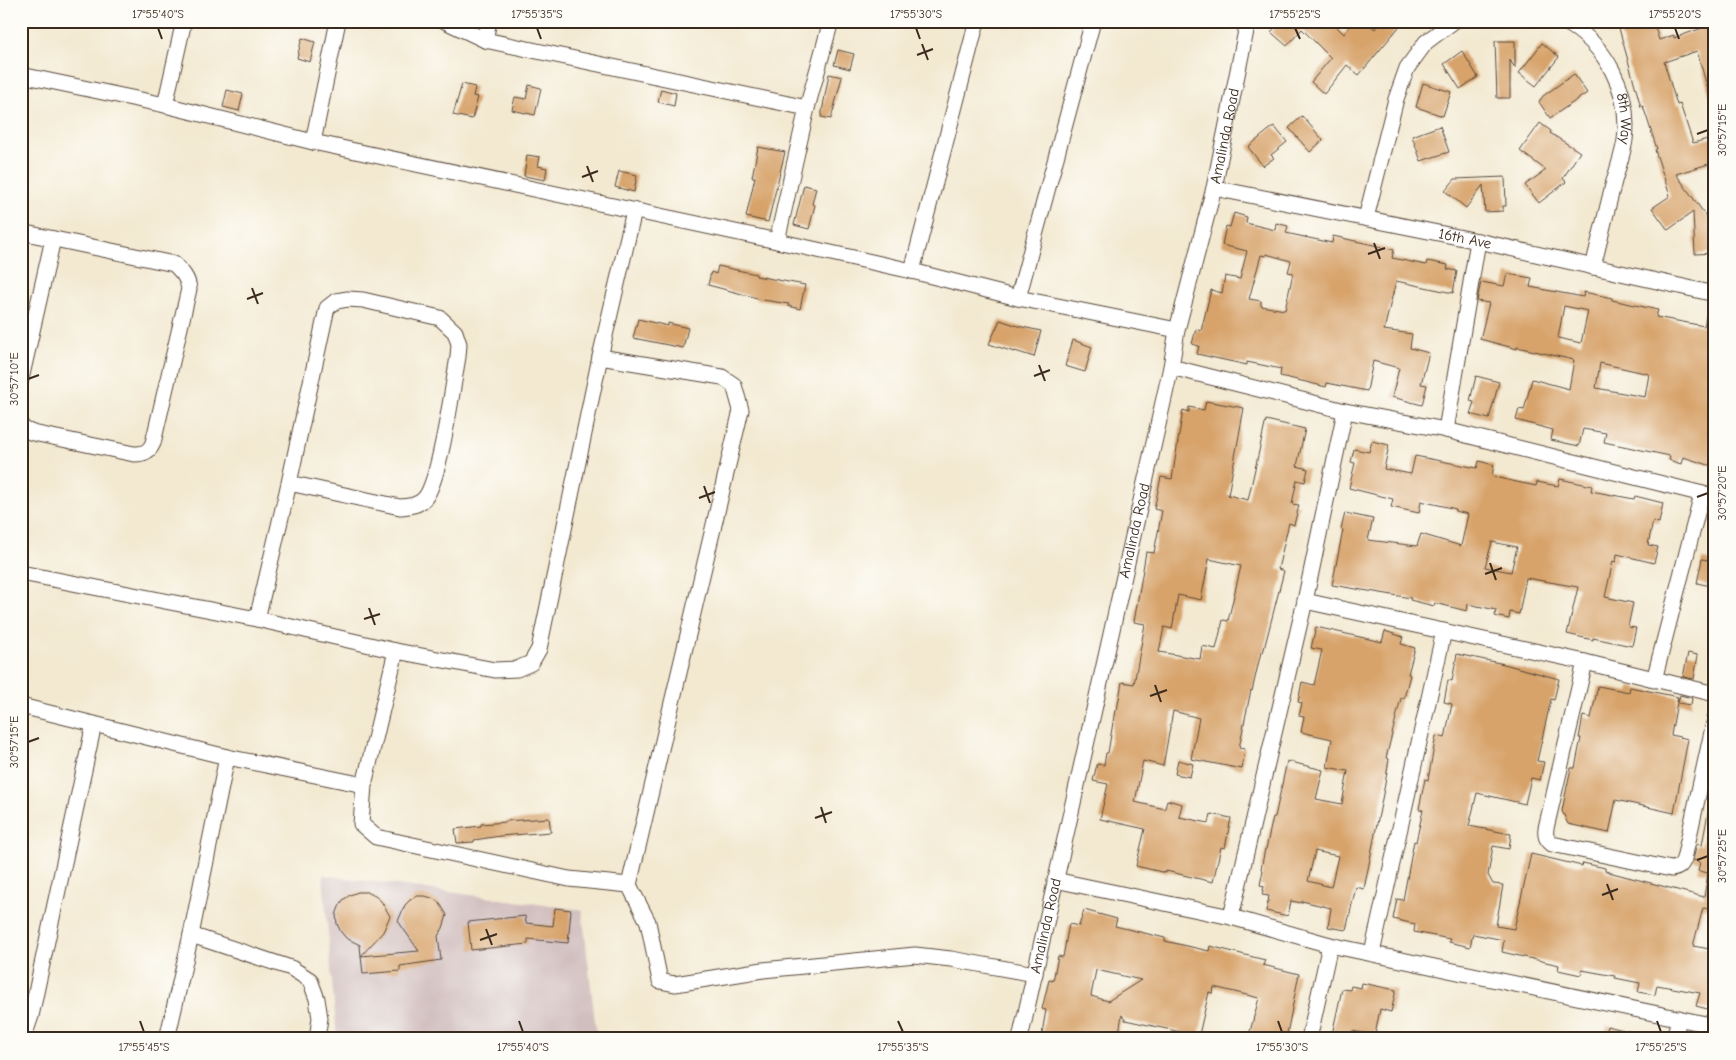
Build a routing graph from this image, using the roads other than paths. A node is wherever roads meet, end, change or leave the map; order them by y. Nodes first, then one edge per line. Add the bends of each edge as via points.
1 (184, 21) edge
2 (338, 21) edge
3 (445, 21) edge
4 (488, 21) edge
5 (831, 21) edge
6 (977, 21) edge
7 (1093, 21) edge
8 (1248, 21) edge
9 (1454, 21) edge
10 (1563, 21) edge
11 (485, 40) junction
12 (21, 75) edge
13 (165, 105) junction
14 (807, 108) junction
15 (313, 142) junction
16 (1214, 188) junction
17 (634, 211) junction
18 (1366, 218) junction
19 (21, 232) edge
20 (53, 238) junction
21 (777, 241) junction
22 (1478, 241) junction
23 (1593, 267) junction
24 (912, 272) junction
25 (1715, 294) edge
26 (1018, 298) junction
27 (1177, 330) junction
28 (600, 357) junction
29 (1171, 367) junction
30 (21, 379) edge
31 (1346, 411) junction
32 (21, 425) edge
33 (1446, 430) junction
34 (289, 483) junction
35 (1708, 495) edge
36 (21, 573) edge
37 (1305, 601) junction
38 (257, 619) junction
39 (1444, 631) junction
40 (396, 652) junction
41 (1585, 662) junction
42 (1654, 680) junction
43 (1715, 694) edge
44 (21, 706) edge
45 (1715, 718) edge
46 (94, 724) junction
47 (227, 757) junction
48 (364, 785) junction
49 (1055, 880) junction
50 (628, 885) junction
51 (1231, 917) junction
52 (191, 935) junction
53 (1330, 944) junction
54 (1372, 953) junction
55 (1035, 974) junction
56 (1679, 1018) junction
57 (1715, 1026) edge
58 (23, 1039) edge
59 (167, 1039) edge
60 (317, 1039) edge
61 (1020, 1039) edge
62 (1309, 1039) edge
63 (1674, 1039) edge

1 - 13 street
2 - 15 street
3 - 11 street
4 - 11 street
5 - 14 street
6 - 24 street
7 - 26 street
8 - 16 street, Amalinda Road
9 - 18 street via 1426,42 1407,68
10 - 23 street, 8th Way via 1599,48 1616,76 1625,107 1625,140
11 - 14 street
12 - 13 street
13 - 15 street
14 - 21 street
15 - 17 street
16 - 18 street, 16th Ave
16 - 27 street, Amalinda Road
17 - 21 street
17 - 28 street
18 - 22 street, 16th Ave
19 - 20 street
20 - 30 street
20 - 32 street via 174,264 184,274 189,289 150,450 134,454 33,433
21 - 24 street
22 - 23 street, 16th Ave
22 - 33 street
23 - 25 street, 16th Ave
24 - 26 street
26 - 27 street
27 - 29 street, Amalinda Road
28 - 40 street via 539,649 531,663 517,669 495,670
28 - 50 street via 722,377 734,384 741,410
29 - 31 street
29 - 49 street, Amalinda Road
31 - 33 street
31 - 37 street
33 - 35 street
34 - 34 street via 327,308 348,299 363,300 440,318 455,332 459,344 458,357 436,476 425,498 414,506 400,507
34 - 38 street
35 - 42 street
36 - 38 street
37 - 39 street
37 - 51 street
38 - 40 street
39 - 41 street
39 - 54 street
40 - 48 street
41 - 42 street
41 - 45 street via 1545,835 1552,844 1671,869 1682,865
42 - 43 street
44 - 46 street
46 - 47 street
46 - 58 street via 35,998
47 - 48 street
47 - 52 street
48 - 50 street via 361,824 376,837 569,879
49 - 51 street
49 - 55 street, Amalinda Road
50 - 55 street via 648,922 660,981 668,983 915,955
51 - 53 street
52 - 59 street
52 - 60 street via 290,968 310,980 318,999
53 - 54 street
53 - 62 street
54 - 56 street
55 - 61 street, Amalinda Road
56 - 57 street
56 - 63 street

